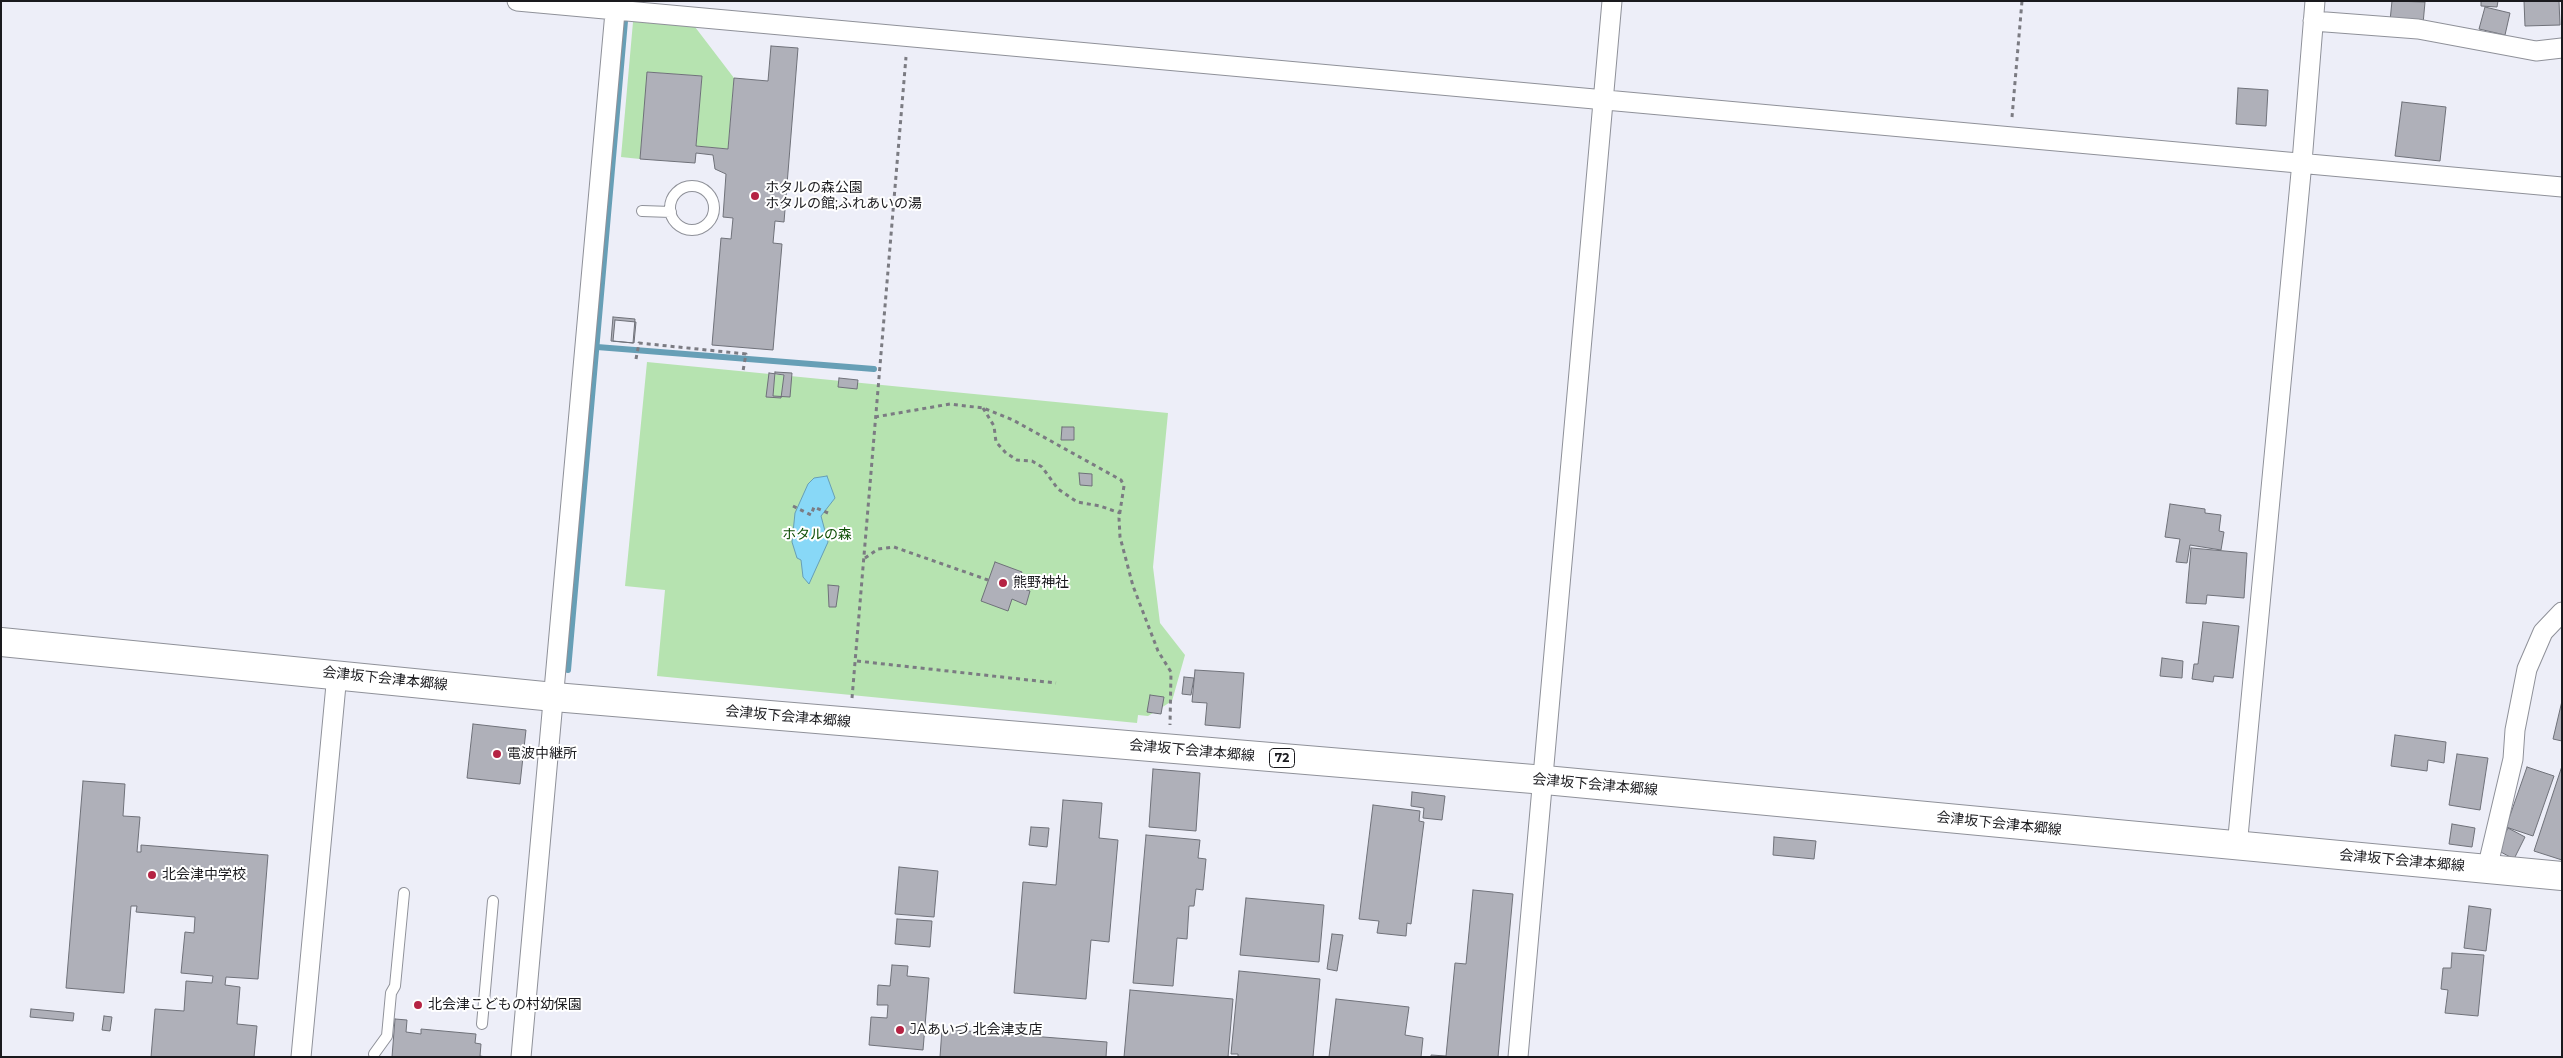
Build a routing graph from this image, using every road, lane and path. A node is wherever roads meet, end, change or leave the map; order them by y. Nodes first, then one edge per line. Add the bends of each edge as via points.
1 (517, 1) edge
2 (1612, 1) edge
3 (2022, 1) edge
4 (2315, 1) edge
5 (615, 6) edge
6 (2313, 21) junction
7 (908, 36) junction
8 (2562, 48) edge
9 (1603, 98) junction
10 (2011, 136) junction
11 (2302, 162) junction
12 (2562, 187) edge
13 (642, 212) dead end
14 (671, 212) junction
15 (636, 359) dead end
16 (743, 371) dead end
17 (983, 408) junction
18 (875, 417) junction
19 (793, 506) dead end
20 (828, 513) dead end
21 (1120, 513) junction
22 (865, 559) junction
23 (988, 580) dead end
24 (2562, 612) edge
25 (1, 642) edge
26 (857, 661) junction
27 (336, 674) junction
28 (1056, 683) dead end
29 (554, 697) junction
30 (849, 722) junction
31 (1168, 749) junction
32 (1545, 780) junction
33 (2237, 847) junction
34 (2487, 868) junction
35 (2562, 876) edge
36 (404, 892) dead end
37 (494, 901) dead end
38 (482, 1024) dead end
39 (374, 1054) dead end
40 (301, 1057) edge
41 (521, 1057) edge
42 (1518, 1057) edge

1 - 5 street
2 - 9 street
3 - 10 path
4 - 6 street
5 - 7 street
5 - 29 street
6 - 8 street via 2427,30 2536,51
6 - 11 street
7 - 9 street
7 - 18 path
9 - 10 street
9 - 32 street
10 - 11 street
11 - 12 street
11 - 33 street
13 - 14 lane
14 - 14 lane via 670,206 676,195 690,187 706,192 713,206 712,217 707,224 694,230 678,226
15 - 16 path via 639,343 746,354
17 - 18 path via 950,404
17 - 21 path via 994,426 996,442 1006,454 1018,460 1032,460 1042,467 1058,489 1077,502
17 - 21 path via 1121,480 1124,486
18 - 22 path
19 - 20 path via 812,515 814,507
21 - 31 path via 1120,537 1133,586 1158,651 1171,672
22 - 23 path via 878,549 894,546
22 - 26 path
24 - 34 street via 2543,632 2527,669 2513,758
25 - 27 main road, 会津坂下会津本郷線 / 72
26 - 28 path
26 - 30 path
27 - 29 main road, 会津坂下会津本郷線 / 72
27 - 40 street
29 - 30 main road, 会津坂下会津本郷線 / 72
29 - 41 street
30 - 31 main road, 会津坂下会津本郷線 / 72
31 - 32 main road, 会津坂下会津本郷線 / 72
32 - 33 main road, 会津坂下会津本郷線 / 72
32 - 42 street
33 - 34 main road, 会津坂下会津本郷線 / 72
34 - 35 main road, 会津坂下会津本郷線 / 72
36 - 39 lane via 387,1036
37 - 38 lane

